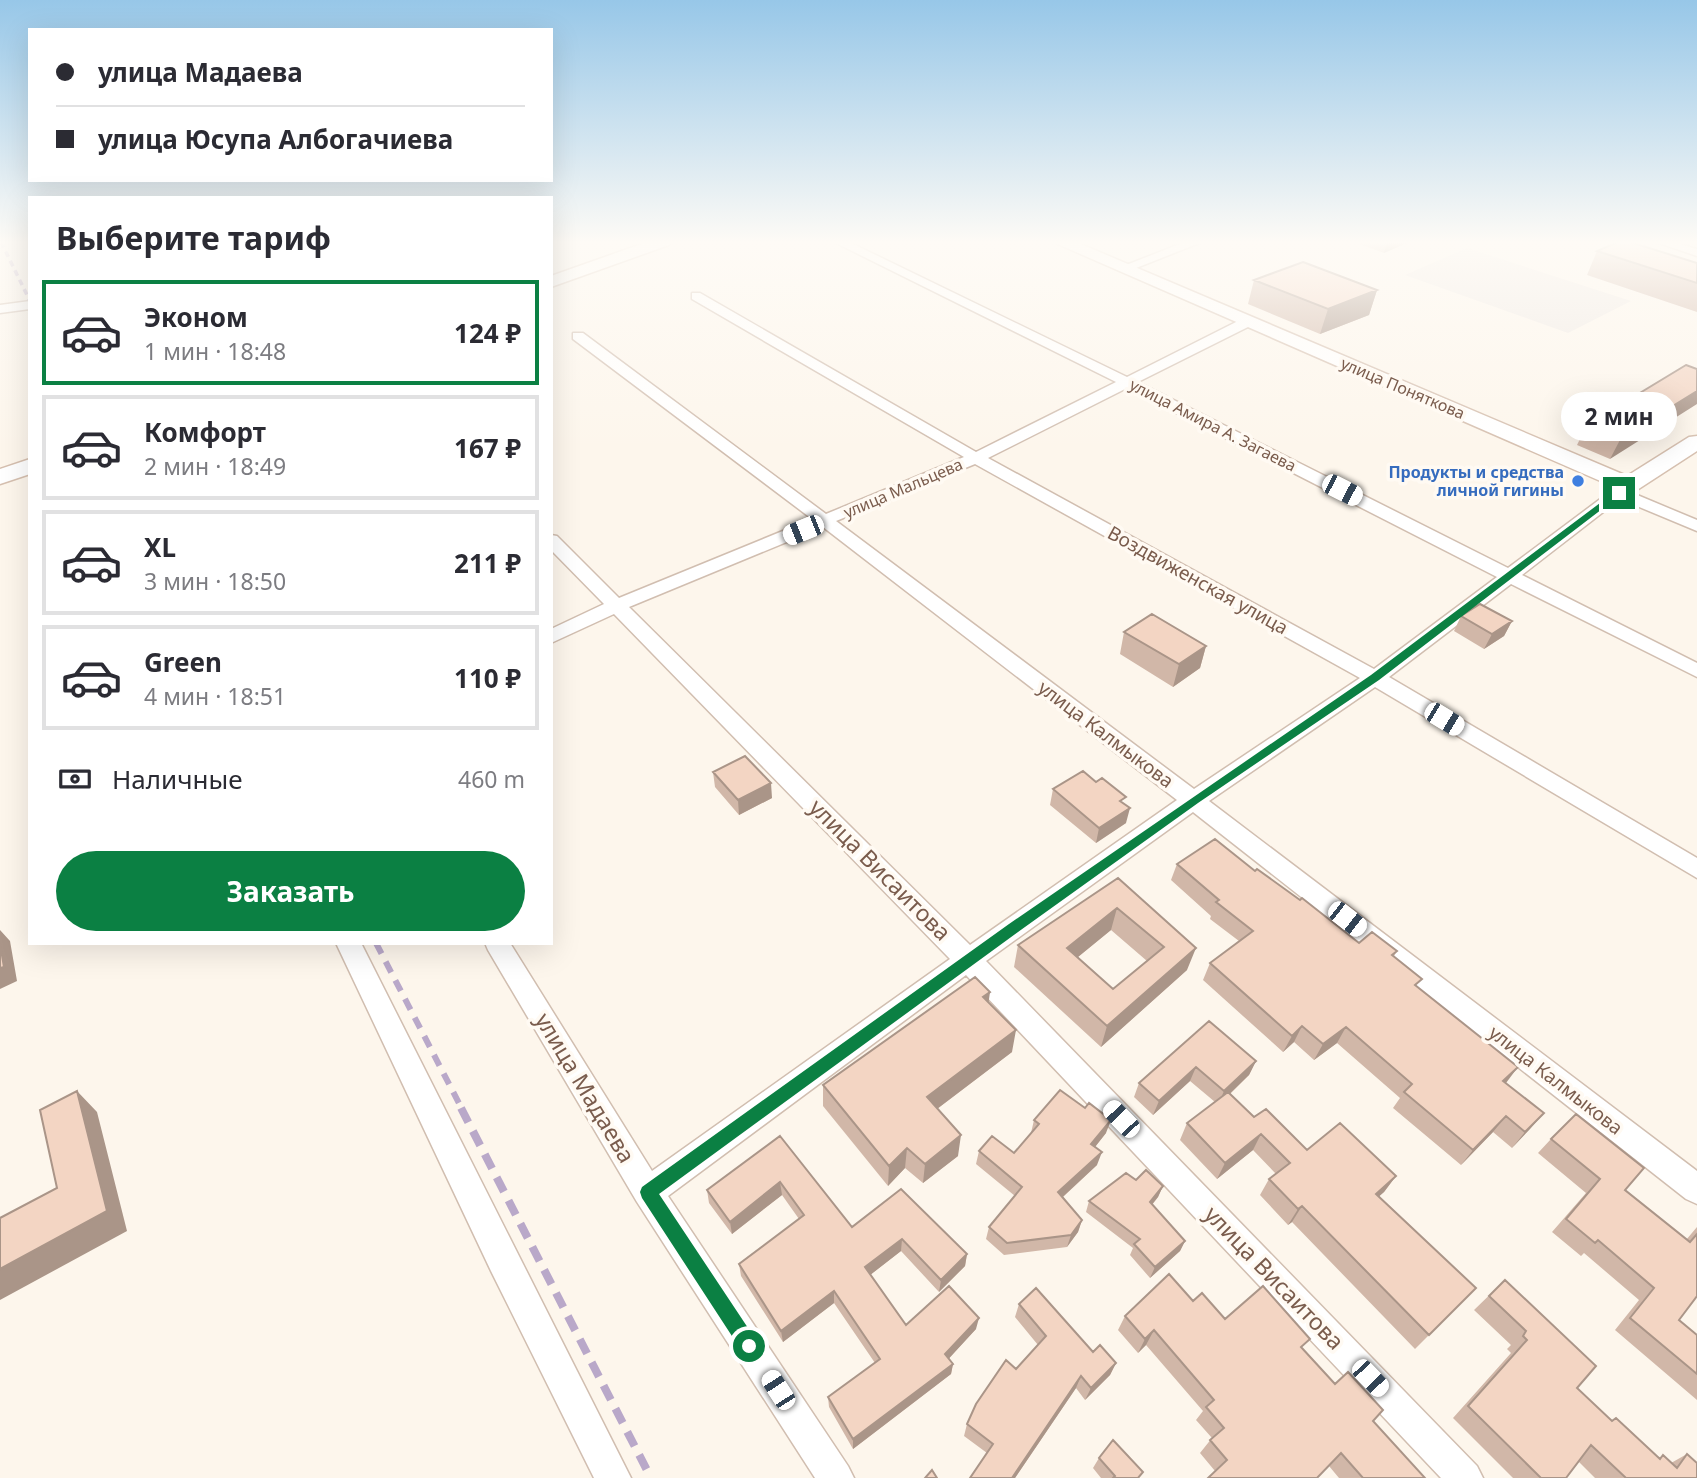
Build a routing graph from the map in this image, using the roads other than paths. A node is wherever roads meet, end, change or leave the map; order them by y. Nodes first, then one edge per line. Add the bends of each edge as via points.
1 (722, 311) edge
2 (981, 311) edge
3 (1223, 311) edge
4 (1247, 321) junction
5 (578, 335) dead end
6 (1127, 382) junction
7 (1697, 442) edge
8 (976, 458) junction
9 (21, 462) edge
10 (0, 477) edge
11 (1624, 489) junction
12 (826, 520) junction
13 (1697, 526) edge
14 (553, 542) edge
15 (1509, 574) junction
16 (618, 606) junction
17 (553, 636) edge
18 (1697, 671) edge
19 (1375, 678) junction
20 (1194, 800) junction
21 (1697, 869) edge
22 (349, 945) edge
23 (498, 945) edge
24 (968, 960) junction
25 (1697, 1189) edge
26 (648, 1192) junction
27 (613, 1478) edge
28 (836, 1478) edge
29 (1465, 1478) edge

1 - 8 street, Воздвиженская улица
2 - 6 street, улица Амира А. Загаева
3 - 4 street, улица Поняткова
4 - 6 street, улица Мальцева
4 - 11 street, улица Поняткова
5 - 12 street, улица Калмыкова
6 - 8 street, улица Мальцева
6 - 15 street, улица Амира А. Загаева
7 - 11 street
8 - 12 street, улица Мальцева
8 - 19 street, Воздвиженская улица
9 - 10 street
11 - 13 street, улица Поняткова
11 - 15 street
12 - 16 street, улица Мальцева
12 - 20 street, улица Калмыкова
14 - 16 street, улица Висаитова
15 - 18 street, улица Амира А. Загаева
15 - 19 street
16 - 17 street, улица Мальцева
16 - 24 street, улица Висаитова
19 - 20 street
19 - 21 street, Воздвиженская улица
20 - 24 street
20 - 25 street, улица Калмыкова
22 - 27 street
23 - 26 street, улица Мадаева
24 - 26 street
24 - 29 street, улица Висаитова
26 - 28 street, улица Мадаева

